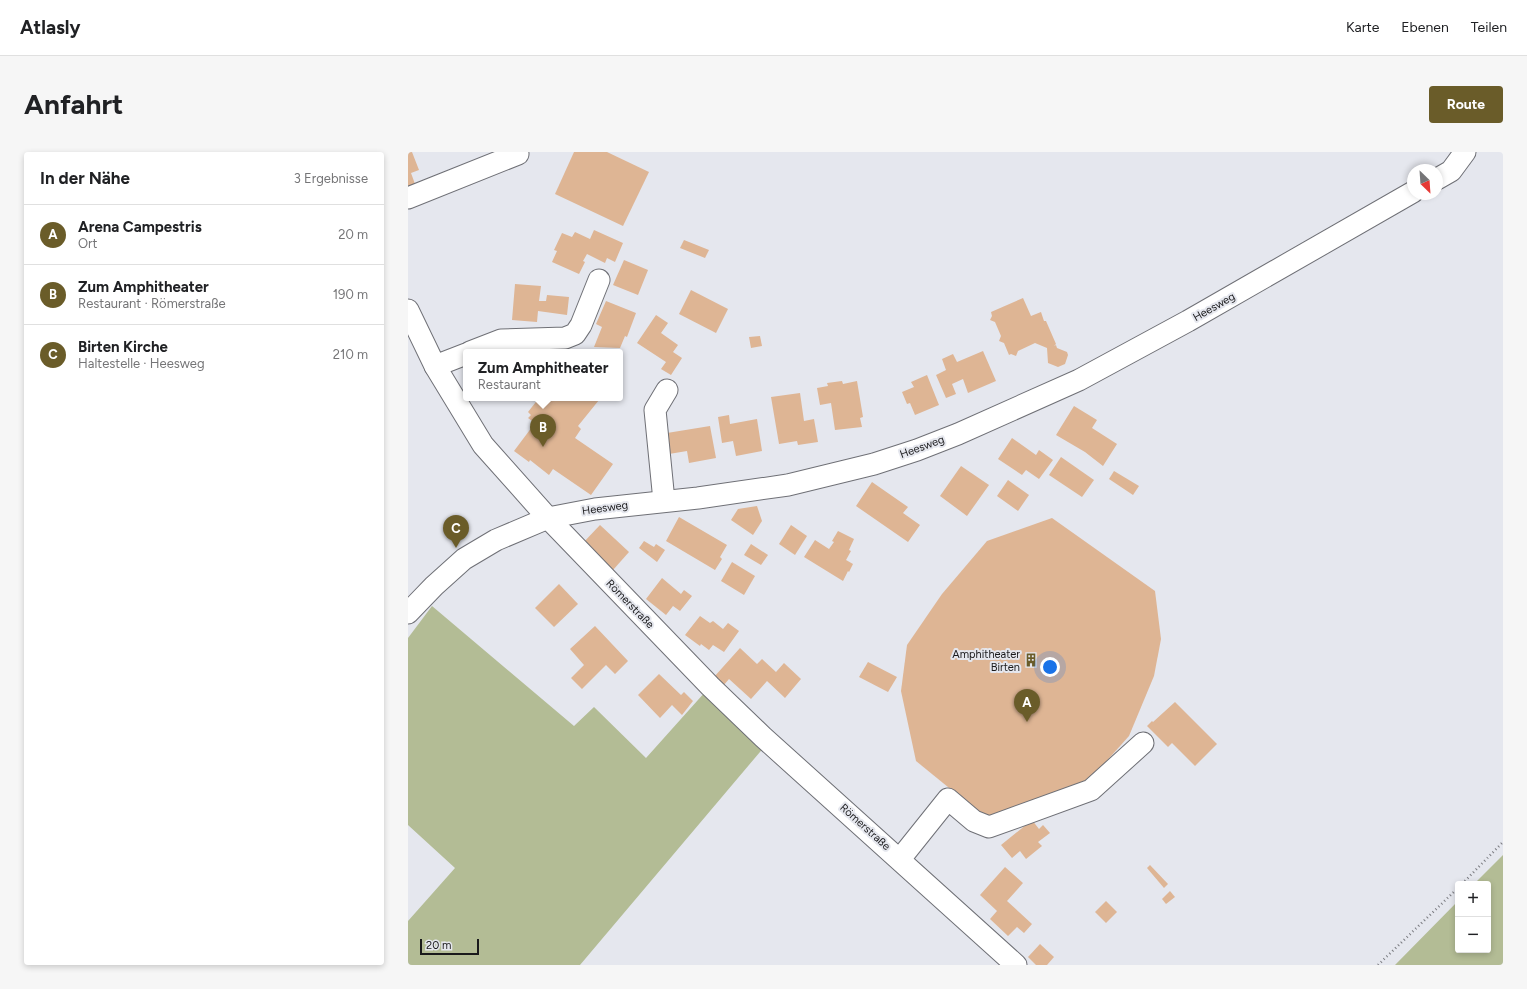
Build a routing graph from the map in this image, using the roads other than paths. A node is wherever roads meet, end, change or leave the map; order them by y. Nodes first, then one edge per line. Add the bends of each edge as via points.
1 (1465, 152) edge
2 (518, 154) dead end
3 (1443, 175) edge
4 (1407, 195) edge
5 (408, 198) edge
6 (599, 280) dead end
7 (408, 310) edge
8 (478, 349) edge
9 (463, 355) edge
10 (435, 366) junction
11 (667, 390) dead end
12 (664, 501) junction
13 (548, 518) junction
14 (408, 613) edge
15 (1143, 743) dead end
16 (900, 859) junction
17 (1016, 965) edge

1 - 3 street via 1450,171
2 - 5 street
4 - 12 street, Heesweg via 1188,322 1086,376 958,434 881,462 788,485
6 - 8 street via 575,334 565,338 501,340
7 - 10 street, Römerstraße
9 - 10 street
10 - 13 street, Römerstraße via 483,445
11 - 12 street via 655,410
12 - 13 street, Heesweg via 595,508
13 - 14 street, Heesweg via 496,540 464,558
13 - 16 street, Römerstraße via 710,686
15 - 16 street, Römerstraße via 1091,790 988,828 974,821 948,799
16 - 17 street, Römerstraße

